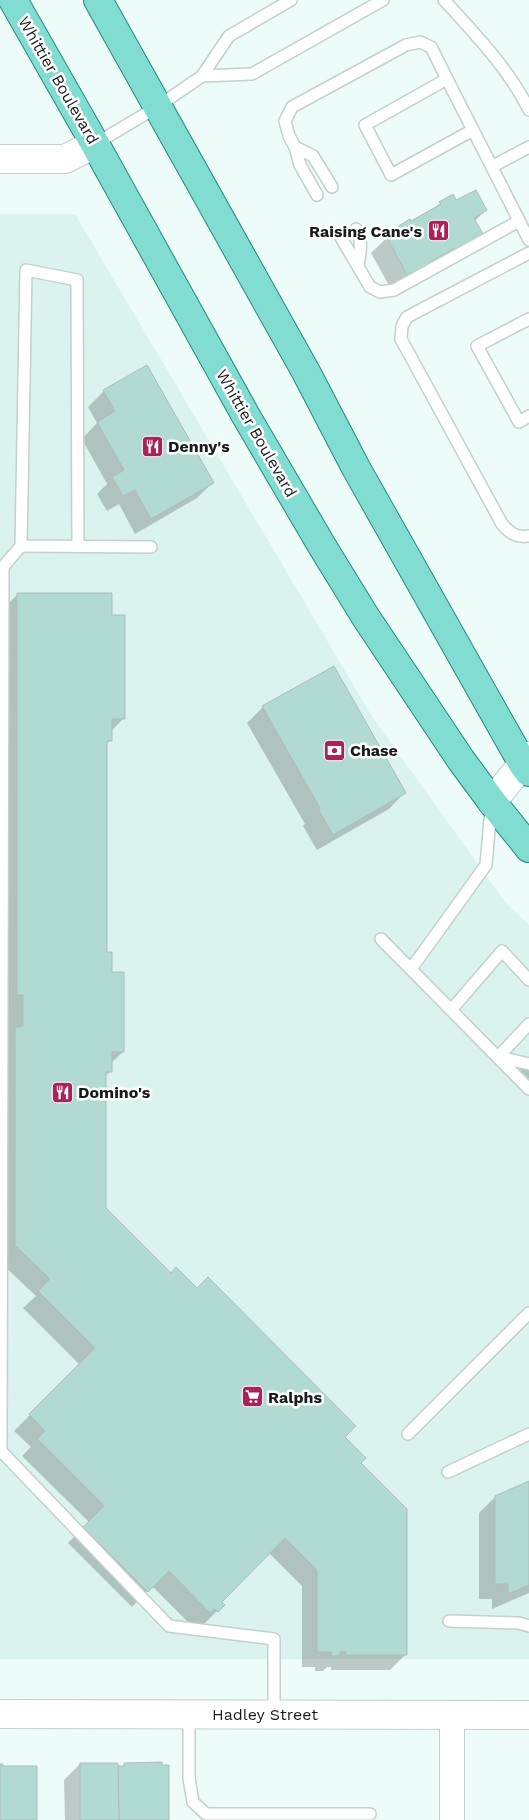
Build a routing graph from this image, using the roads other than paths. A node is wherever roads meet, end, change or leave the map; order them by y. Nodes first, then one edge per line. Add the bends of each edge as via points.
1 (13, 0) edge
2 (98, 0) edge
3 (291, 0) edge
4 (383, 0) edge
5 (444, 0) edge
6 (202, 76) junction
7 (447, 79) junction
8 (157, 107) junction
9 (529, 110) edge
10 (473, 130) junction
11 (96, 144) junction
12 (294, 147) junction
13 (529, 147) edge
14 (0, 158) edge
15 (492, 166) junction
16 (332, 188) dead end
17 (317, 195) dead end
18 (519, 221) junction
19 (356, 229) dead end
20 (340, 236) dead end
21 (529, 240) edge
22 (529, 253) edge
23 (358, 266) junction
24 (529, 319) edge
25 (529, 416) edge
26 (529, 536) edge
27 (21, 546) junction
28 (78, 546) junction
29 (150, 547) dead end
30 (527, 764) edge
31 (492, 802) junction
32 (529, 848) edge
33 (381, 939) dead end
34 (411, 969) junction
35 (529, 980) edge
36 (452, 1009) junction
37 (529, 1024) edge
38 (498, 1057) junction
39 (529, 1064) edge
40 (529, 1089) edge
41 (529, 1313) edge
42 (408, 1434) dead end
43 (529, 1434) edge
44 (448, 1472) dead end
45 (449, 1621) dead end
46 (529, 1626) edge
47 (0, 1714) edge
48 (190, 1714) junction
49 (274, 1714) junction
50 (452, 1715) junction
51 (529, 1715) edge
52 (370, 1814) dead end
53 (219, 1817) edge
54 (452, 1820) edge

1 - 11 main road, Whittier Boulevard
2 - 8 main road
3 - 6 lane via 229,36
4 - 6 lane via 252,74
5 - 9 lane via 504,70
6 - 8 lane
7 - 10 lane
7 - 10 lane via 365,125 391,175
7 - 12 lane via 431,47 420,42 406,45 292,107 285,121
8 - 11 lane
8 - 30 main road via 306,372 356,468
10 - 15 lane
11 - 14 main road via 65,159
11 - 31 main road, Whittier Boulevard via 246,416 322,546 365,616
12 - 16 lane via 313,156
12 - 17 lane
13 - 15 lane
15 - 18 lane
18 - 21 lane
18 - 23 lane via 394,290 380,292 370,288
19 - 23 lane via 361,249
20 - 23 lane
22 - 26 lane via 407,318 401,338 502,524 511,534
24 - 25 lane via 477,346 519,422
27 - 28 lane
27 - 28 lane via 26,270 77,280
27 - 49 lane via 3,567 1,1451 170,1626 274,1638
28 - 29 lane
30 - 31 main road
31 - 32 main road, Whittier Boulevard
31 - 34 lane via 486,865
33 - 34 lane
34 - 36 lane
35 - 36 lane via 502,951
36 - 38 lane
37 - 38 lane
38 - 39 lane
38 - 40 lane
41 - 42 lane
43 - 44 lane
45 - 46 lane
47 - 48 main road, Hadley Street
48 - 49 main road, Hadley Street
48 - 53 lane via 189,1778 193,1802 206,1814
49 - 50 main road, Hadley Street
50 - 51 main road, Hadley Street
50 - 54 street
52 - 53 lane

